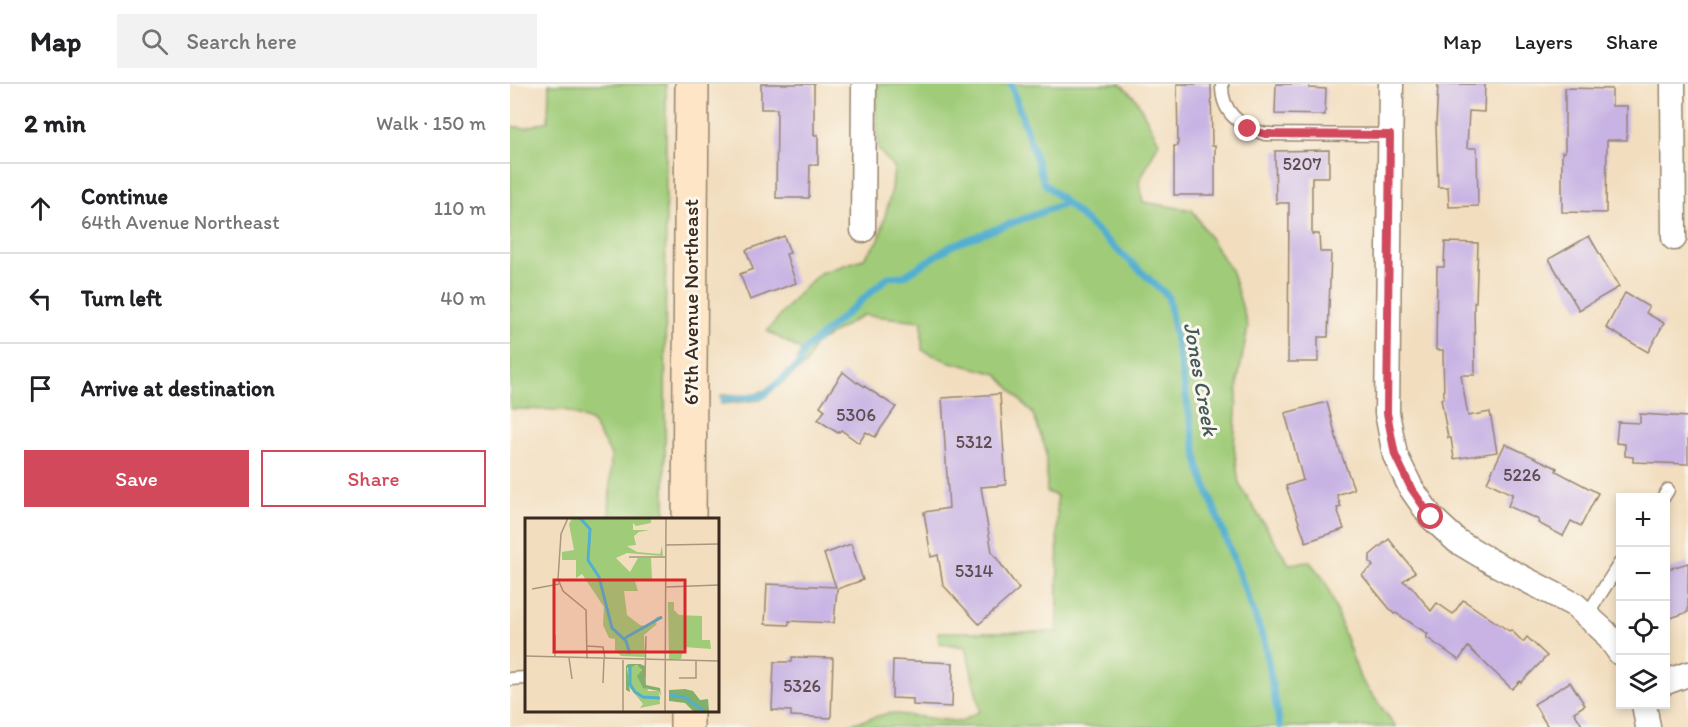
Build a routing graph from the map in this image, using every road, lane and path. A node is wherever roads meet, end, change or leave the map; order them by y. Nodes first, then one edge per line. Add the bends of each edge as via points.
1 (692, 84) edge
2 (864, 84) edge
3 (1222, 84) edge
4 (1391, 84) edge
5 (1673, 84) edge
6 (1390, 135) junction
7 (863, 230) dead end
8 (1674, 238) dead end
9 (688, 518) edge
10 (1616, 569) edge
11 (1587, 615) junction
12 (1616, 647) edge
13 (1688, 674) edge
14 (525, 678) edge
15 (510, 679) edge
16 (1670, 680) edge
17 (1645, 709) edge
18 (1648, 727) edge

1 - 9 street, 67th Avenue Northeast
2 - 7 street
3 - 6 lane via 1233,117 1248,129 1265,134
4 - 6 street
5 - 8 street
6 - 11 street via 1387,413 1395,455 1431,517 1457,541
10 - 11 lane
11 - 12 street
13 - 16 street
14 - 15 lane
17 - 18 street

